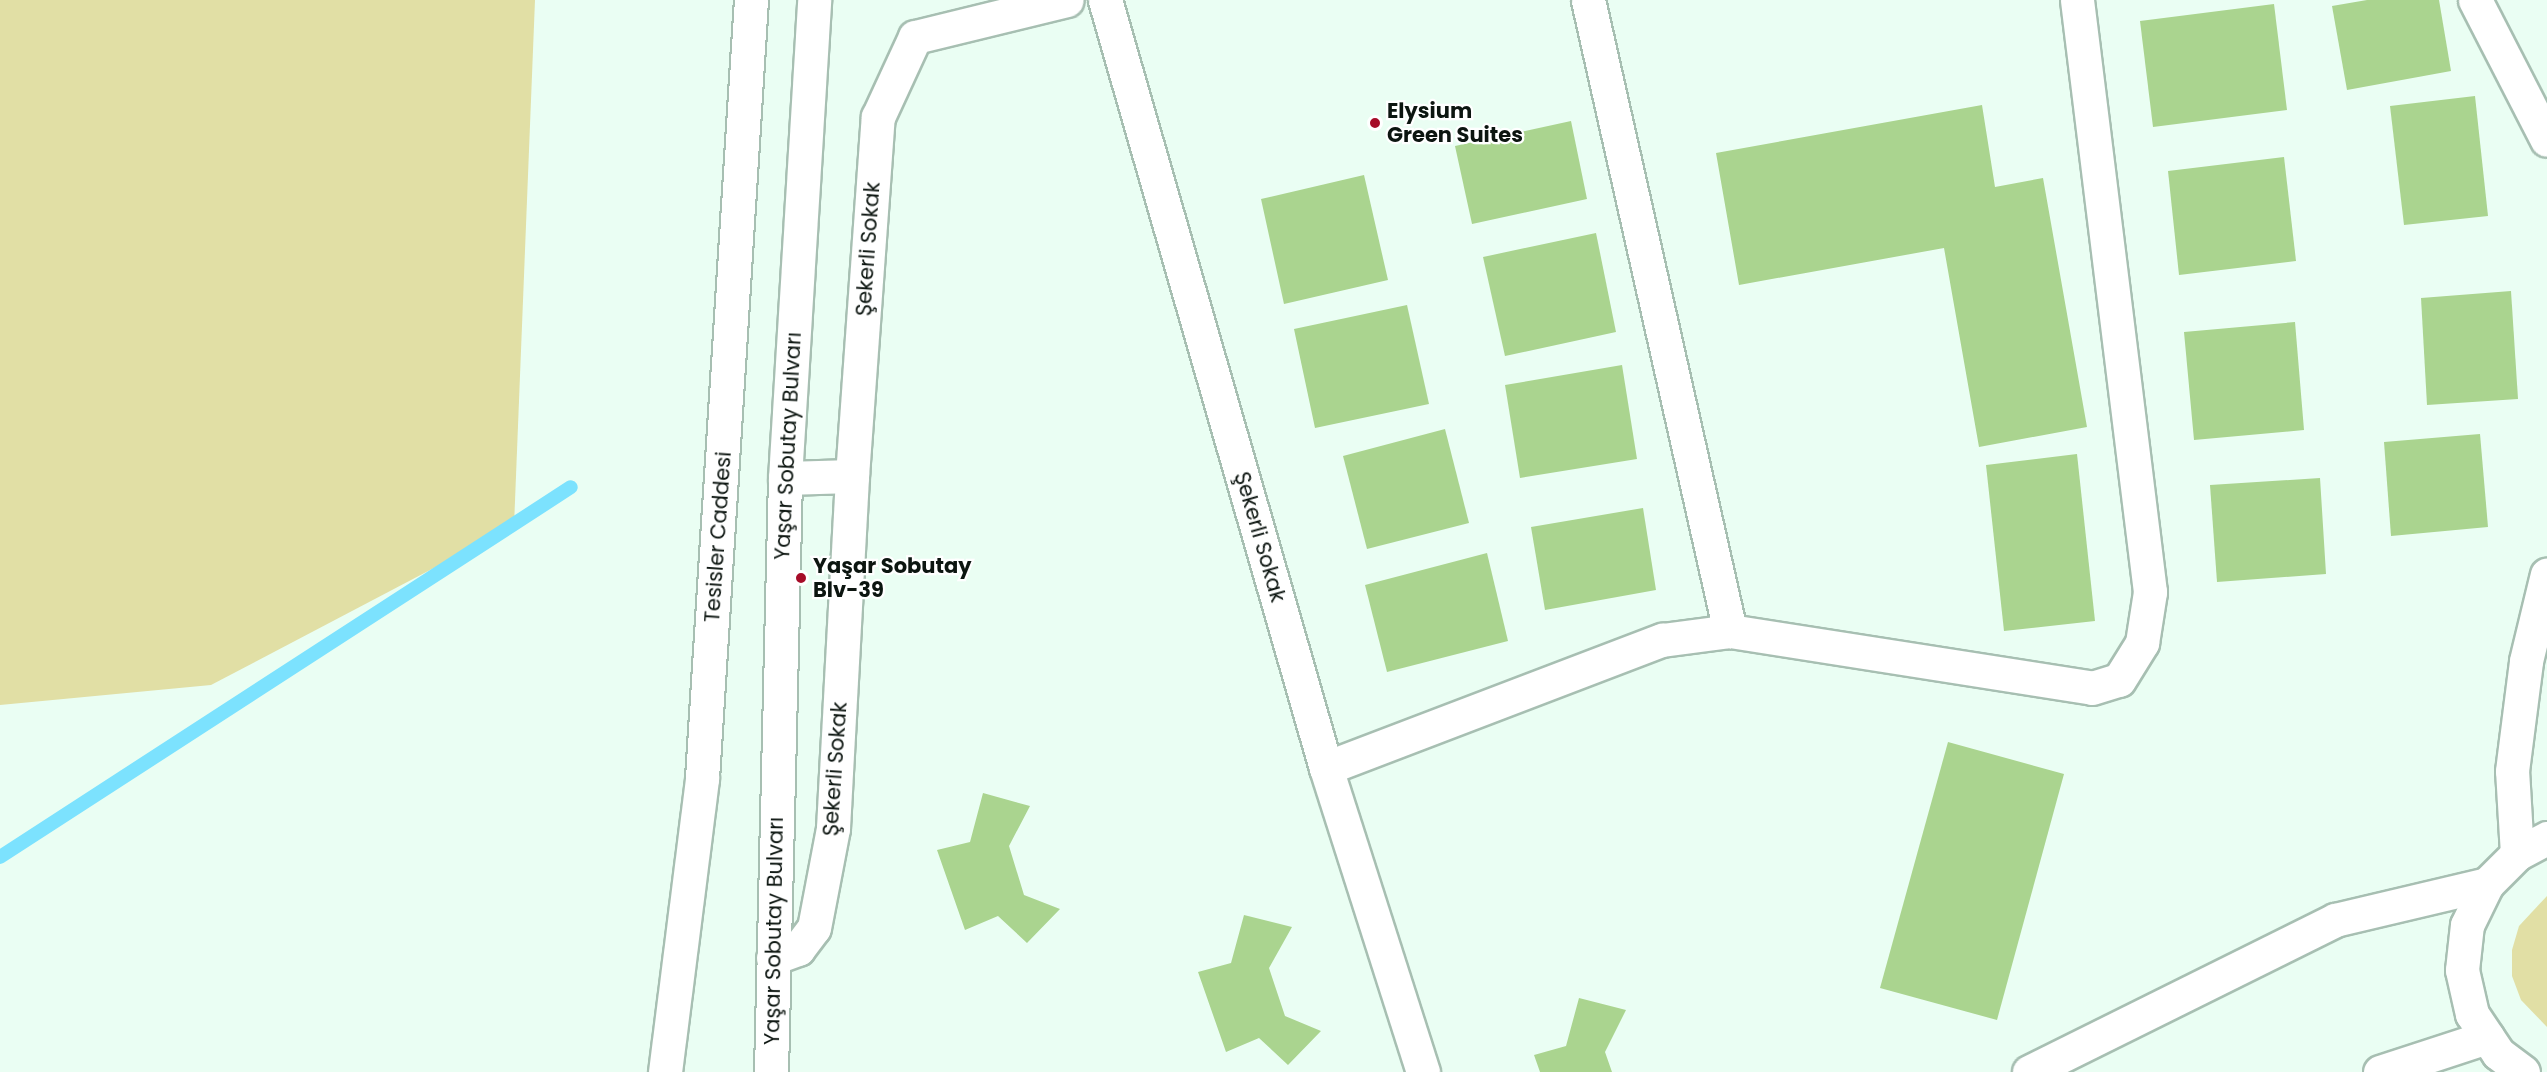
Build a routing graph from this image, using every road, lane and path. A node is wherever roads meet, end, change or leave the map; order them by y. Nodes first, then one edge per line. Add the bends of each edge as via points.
1 (751, 0) edge
2 (814, 0) edge
3 (1067, 0) edge
4 (1105, 0) edge
5 (1588, 0) edge
6 (2077, 0) edge
7 (2475, 0) edge
8 (2547, 140) edge
9 (852, 476) junction
10 (785, 478) junction
11 (2547, 574) edge
12 (1730, 631) junction
13 (1326, 768) junction
14 (2547, 838) edge
15 (2517, 854) junction
16 (2487, 884) junction
17 (772, 958) junction
18 (2501, 1059) edge
19 (665, 1072) edge
20 (771, 1072) edge
21 (1423, 1072) edge
22 (2029, 1072) edge
23 (2380, 1072) edge

1 - 19 street, Tesisler Caddesi via 702,778
2 - 10 street, Yaşar Sobutay Bulvarı
3 - 9 street, Şekerli Sokak via 915,37 878,117
4 - 13 street, Şekerli Sokak
5 - 12 street
6 - 12 street via 2150,592 2142,643 2119,680 2092,688
7 - 8 street
9 - 10 street
9 - 17 street, Şekerli Sokak via 834,828 813,928 798,949
10 - 17 street, Yaşar Sobutay Bulvarı
11 - 15 street via 2526,661 2512,771
12 - 13 street via 1662,640
13 - 21 street, Şekerli Sokak
14 - 15 street
15 - 16 street
16 - 18 street via 2467,925 2462,970 2472,1014
16 - 22 street via 2335,920
17 - 20 street, Yaşar Sobutay Bulvarı
18 - 23 street

